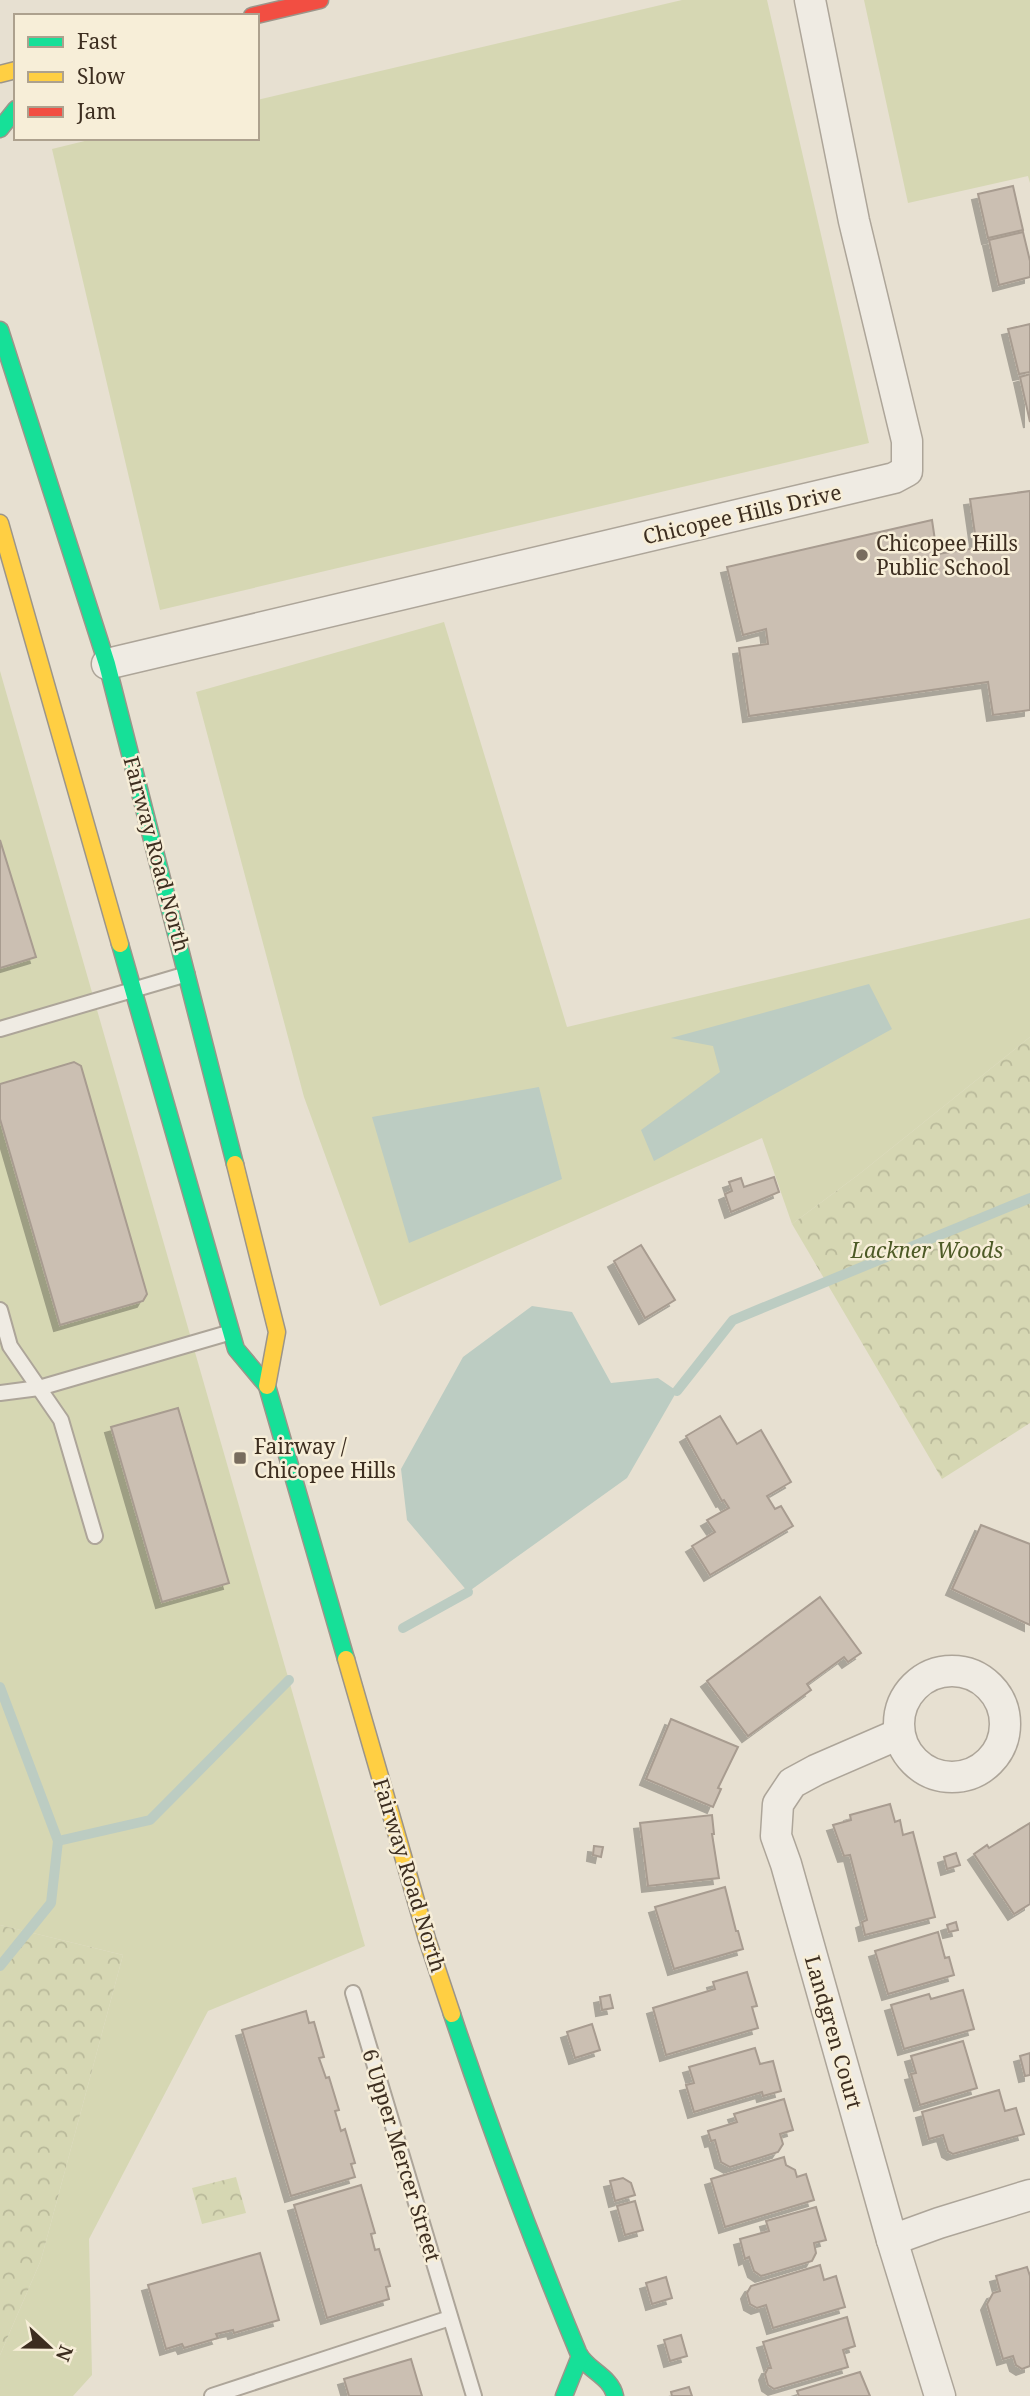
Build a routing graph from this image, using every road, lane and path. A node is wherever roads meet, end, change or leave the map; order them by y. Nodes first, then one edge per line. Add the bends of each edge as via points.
1 (320, 0) edge
2 (810, 0) edge
3 (259, 14) edge
4 (14, 112) edge
5 (0, 129) edge
6 (0, 330) edge
7 (0, 523) edge
8 (107, 664) junction
9 (188, 974) junction
10 (135, 989) junction
11 (0, 1029) edge
12 (0, 1310) edge
13 (232, 1332) junction
14 (267, 1386) junction
15 (39, 1388) junction
16 (0, 1393) edge
17 (95, 1536) dead end
18 (899, 1734) dead end
19 (353, 1993) dead end
20 (1030, 2195) edge
21 (892, 2240) junction
22 (450, 2318) junction
23 (580, 2356) junction
24 (250, 2389) edge
25 (212, 2396) edge
26 (474, 2396) edge
27 (564, 2396) edge
28 (615, 2396) edge
29 (940, 2396) edge

1 - 3 main road
2 - 8 street, Chicopee Hills Drive via 854,221 907,441 908,471 894,478
4 - 5 main road
6 - 8 main road, Fairway Road North
7 - 10 main road, Fairway Road North
8 - 9 main road, Fairway Road North
9 - 10 lane
9 - 14 main road, Fairway Road North via 277,1332
10 - 11 lane
10 - 13 main road, Fairway Road North
12 - 15 lane via 10,1346
13 - 14 main road, Fairway Road North via 236,1349
13 - 15 lane
14 - 23 main road, Fairway Road North via 427,1939 482,2104
15 - 16 lane
15 - 17 lane via 61,1420
18 - 21 street, Landgren Court via 792,1783 778,1804 776,1836
19 - 22 lane, 6 Upper Mercer Street
20 - 21 street
21 - 29 street, Landgren Court
22 - 24 lane
22 - 26 lane, 6 Upper Mercer Street
23 - 27 main road
23 - 28 main road, Fairway Road North via 613,2387
24 - 25 lane

